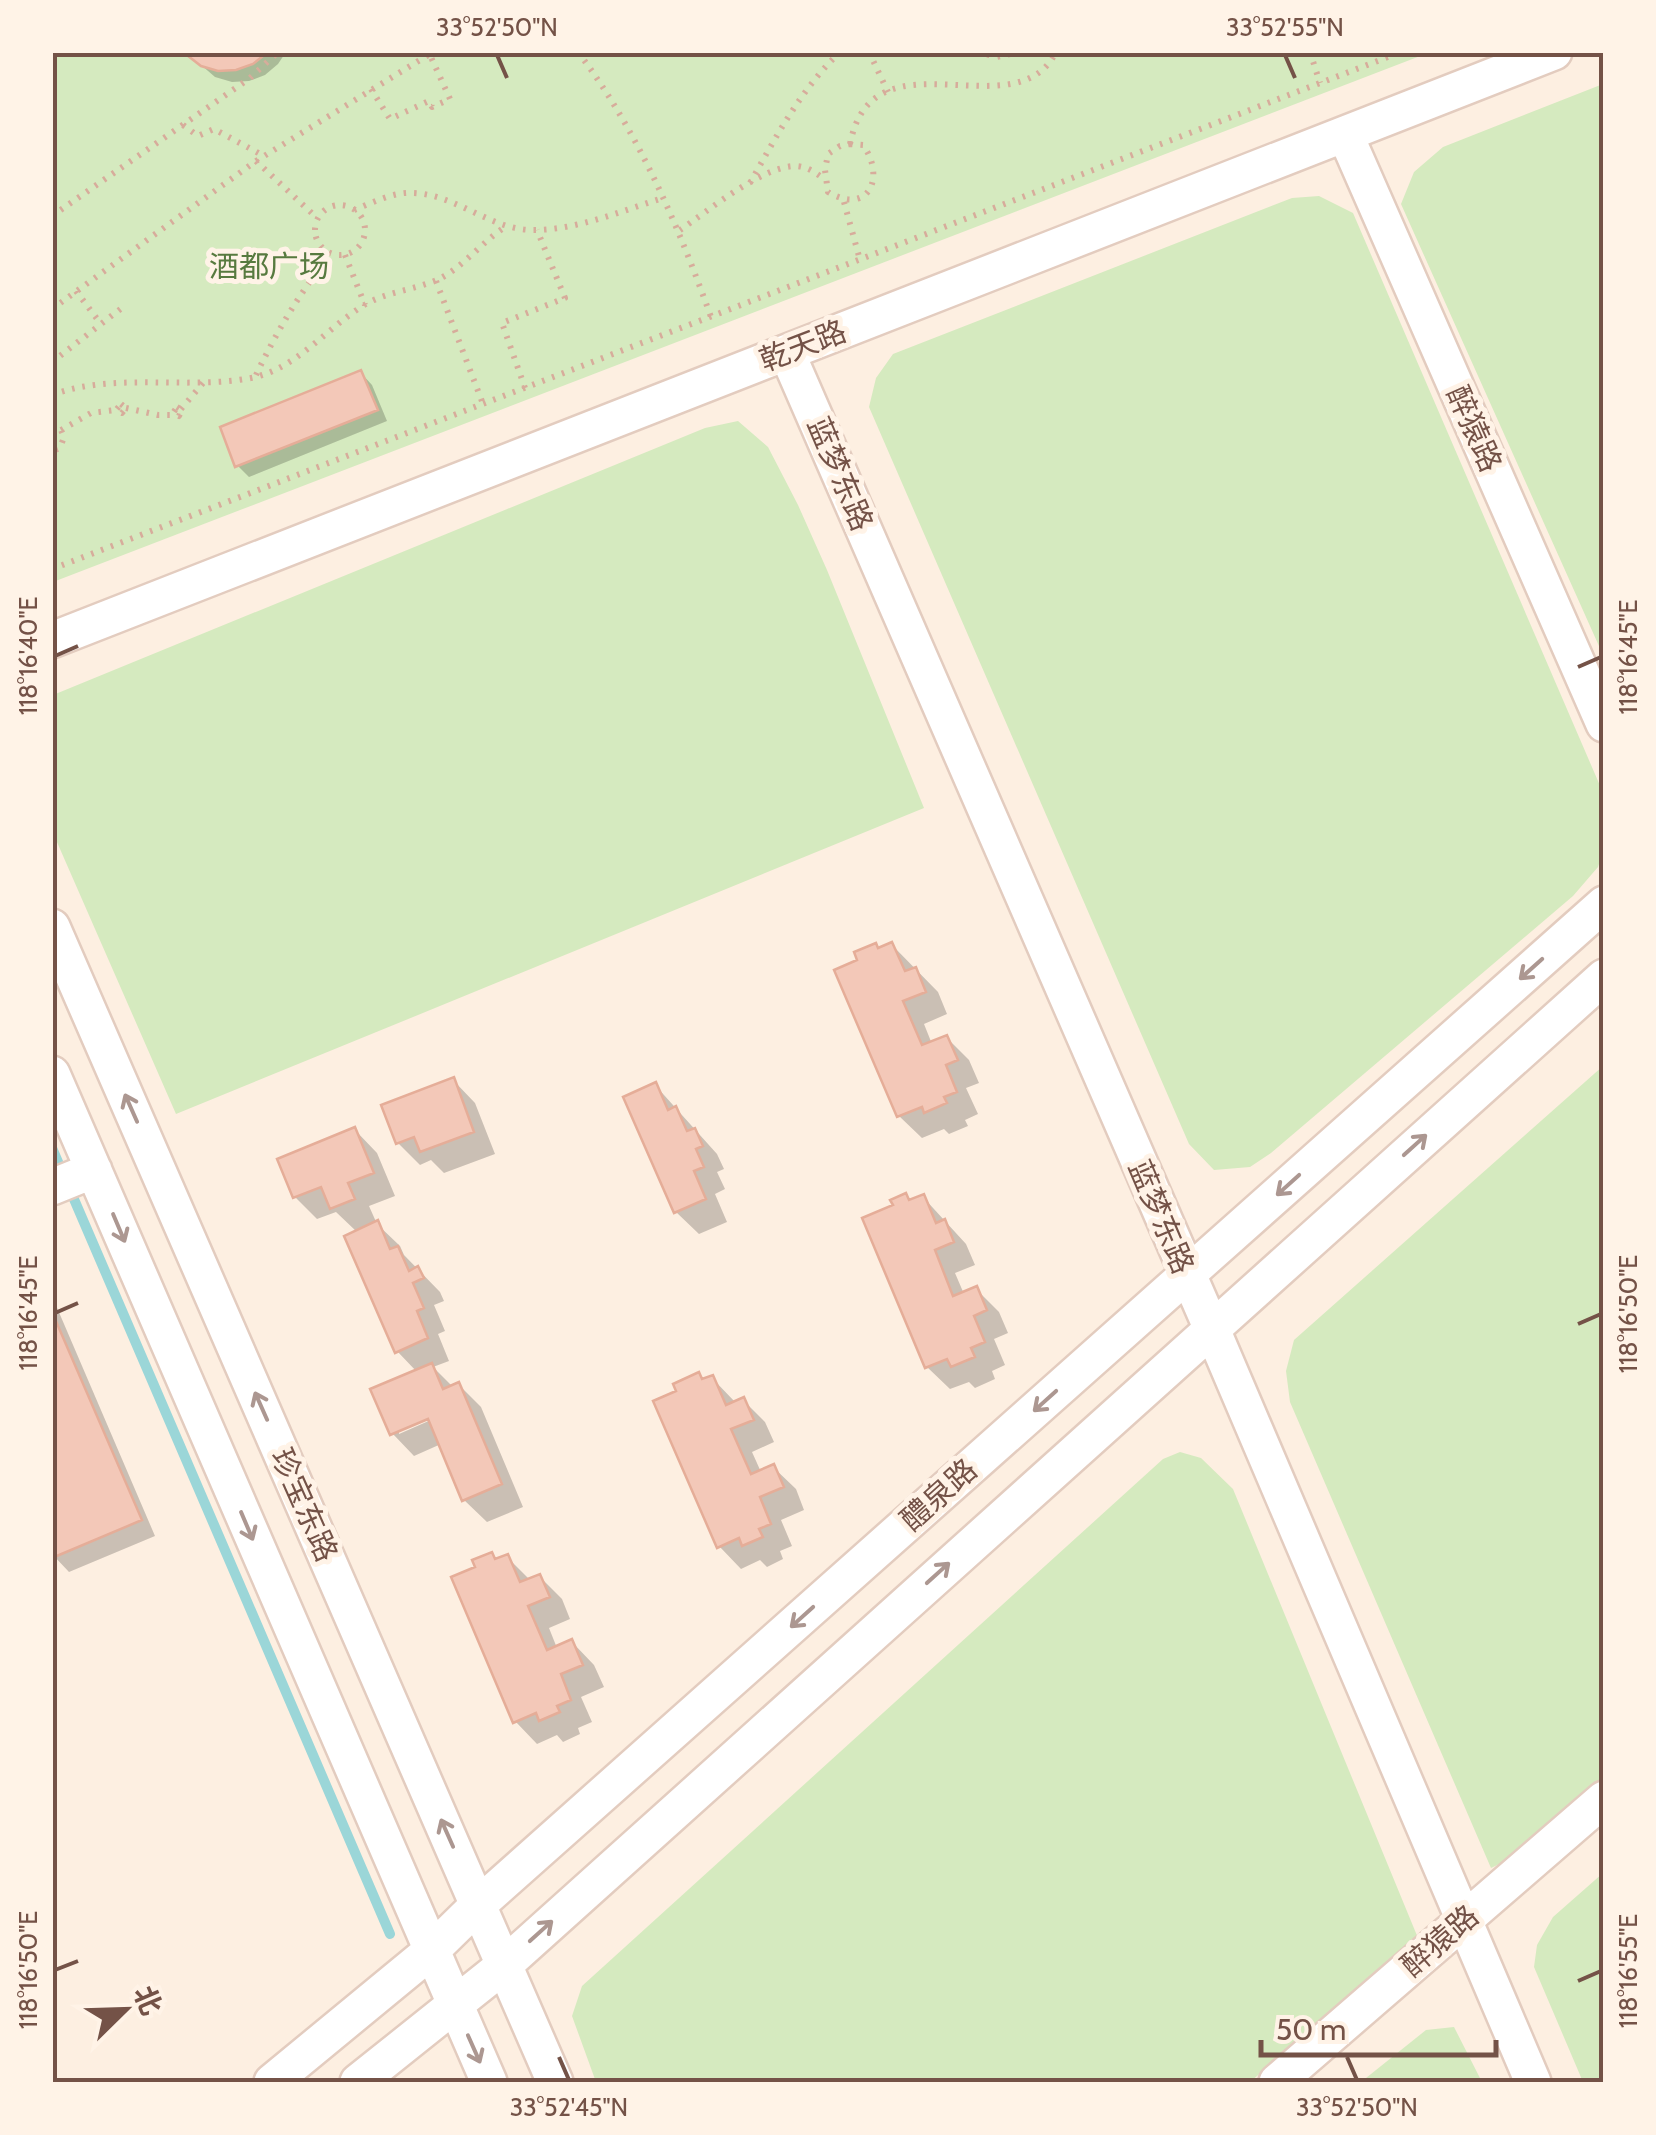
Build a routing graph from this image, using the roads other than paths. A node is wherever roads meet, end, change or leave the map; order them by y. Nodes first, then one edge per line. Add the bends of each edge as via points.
1 (1554, 52) edge
2 (1345, 134) junction
3 (787, 352) junction
4 (52, 640) edge
5 (1604, 724) edge
6 (1604, 904) edge
7 (52, 928) edge
8 (1604, 977) edge
9 (52, 1074) edge
10 (94, 1170) junction
11 (52, 1188) edge
12 (1186, 1275) junction
13 (1210, 1327) junction
14 (1604, 1799) edge
15 (478, 1905) junction
16 (1465, 1919) junction
17 (431, 1951) junction
18 (502, 1967) junction
19 (454, 2003) junction
20 (272, 2082) edge
21 (358, 2082) edge
22 (488, 2082) edge
23 (555, 2082) edge
24 (1276, 2082) edge
25 (1533, 2082) edge

1 - 2 street, 乾天路
2 - 3 street, 乾天路
2 - 5 street, 醉猿路
3 - 4 street, 乾天路
3 - 12 street, 蓝梦东路
6 -> 12 street, 醴泉路
15 -> 7 street, 珍宝东路
13 -> 8 street, 醴泉路
9 - 10 street, 珍宝东路
10 - 11 street
10 -> 17 street, 珍宝东路
12 - 13 street, 蓝梦东路
12 -> 15 street, 醴泉路
13 - 16 street, 蓝梦东路
18 -> 13 street, 醴泉路
14 - 16 street, 醉猿路
15 - 17 street, 醴泉路
15 - 18 street, 珍宝东路
16 - 24 street, 醉猿路
16 - 25 street, 蓝梦东路
17 - 19 street, 珍宝东路
17 - 20 street, 醴泉路
18 - 19 street, 醴泉路
18 - 23 street, 珍宝东路
19 - 21 street, 醴泉路
19 -> 22 street, 珍宝东路

